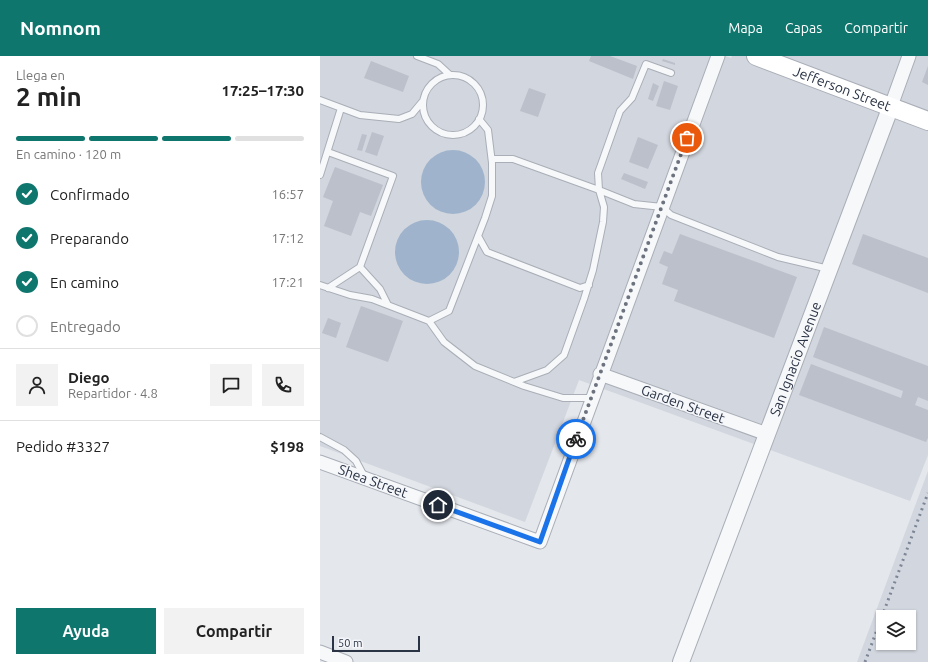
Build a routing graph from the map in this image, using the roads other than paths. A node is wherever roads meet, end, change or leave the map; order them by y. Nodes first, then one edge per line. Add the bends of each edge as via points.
1 (417, 56) edge
2 (718, 56) edge
3 (756, 56) edge
4 (909, 56) edge
5 (671, 73) dead end
6 (450, 75) junction
7 (320, 100) edge
8 (422, 102) junction
9 (890, 106) junction
10 (341, 108) junction
11 (479, 120) junction
12 (928, 121) edge
13 (328, 152) junction
14 (492, 158) junction
15 (320, 175) edge
16 (600, 190) junction
17 (662, 207) junction
18 (478, 236) junction
19 (360, 267) junction
20 (829, 269) junction
21 (320, 285) edge
22 (589, 285) junction
23 (328, 288) junction
24 (388, 305) junction
25 (430, 320) junction
26 (600, 374) junction
27 (514, 382) junction
28 (592, 398) junction
29 (767, 434) junction
30 (320, 437) edge
31 (320, 462) edge
32 (365, 478) junction
33 (320, 652) edge
34 (346, 662) edge
35 (681, 662) edge

1 - 6 lane via 438,64
2 - 17 street
3 - 9 main road, Jefferson Street
4 - 9 street, San Ignacio Avenue
5 - 16 lane via 646,64 632,98 618,116 598,173
6 - 8 lane via 431,84
6 - 11 lane via 460,76 476,86 483,104
7 - 10 lane
8 - 10 lane via 412,114 399,119 360,115
8 - 11 lane via 427,122 443,134 462,134 471,130
9 - 12 main road, Jefferson Street
9 - 20 street, San Ignacio Avenue
10 - 13 lane
11 - 14 lane via 488,130
13 - 15 lane
13 - 19 lane via 393,176
14 - 16 lane via 513,159
14 - 18 lane via 492,196
16 - 17 lane via 634,204
16 - 22 lane via 604,207 603,222
17 - 20 lane via 671,215 778,257
17 - 26 street
18 - 22 lane via 487,252 580,288
18 - 25 lane via 449,311
19 - 23 lane
19 - 24 lane via 380,290
20 - 29 street, San Ignacio Avenue
21 - 23 lane
22 - 27 lane via 564,355 547,370
23 - 24 lane
24 - 25 lane
25 - 27 lane via 444,342 475,366
26 - 28 street
26 - 29 street, Garden Street
27 - 28 lane via 564,398
28 - 32 street, Shea Street via 540,542
29 - 35 street, San Ignacio Avenue
30 - 32 lane via 344,450 356,461
31 - 32 street, Shea Street
33 - 34 street

